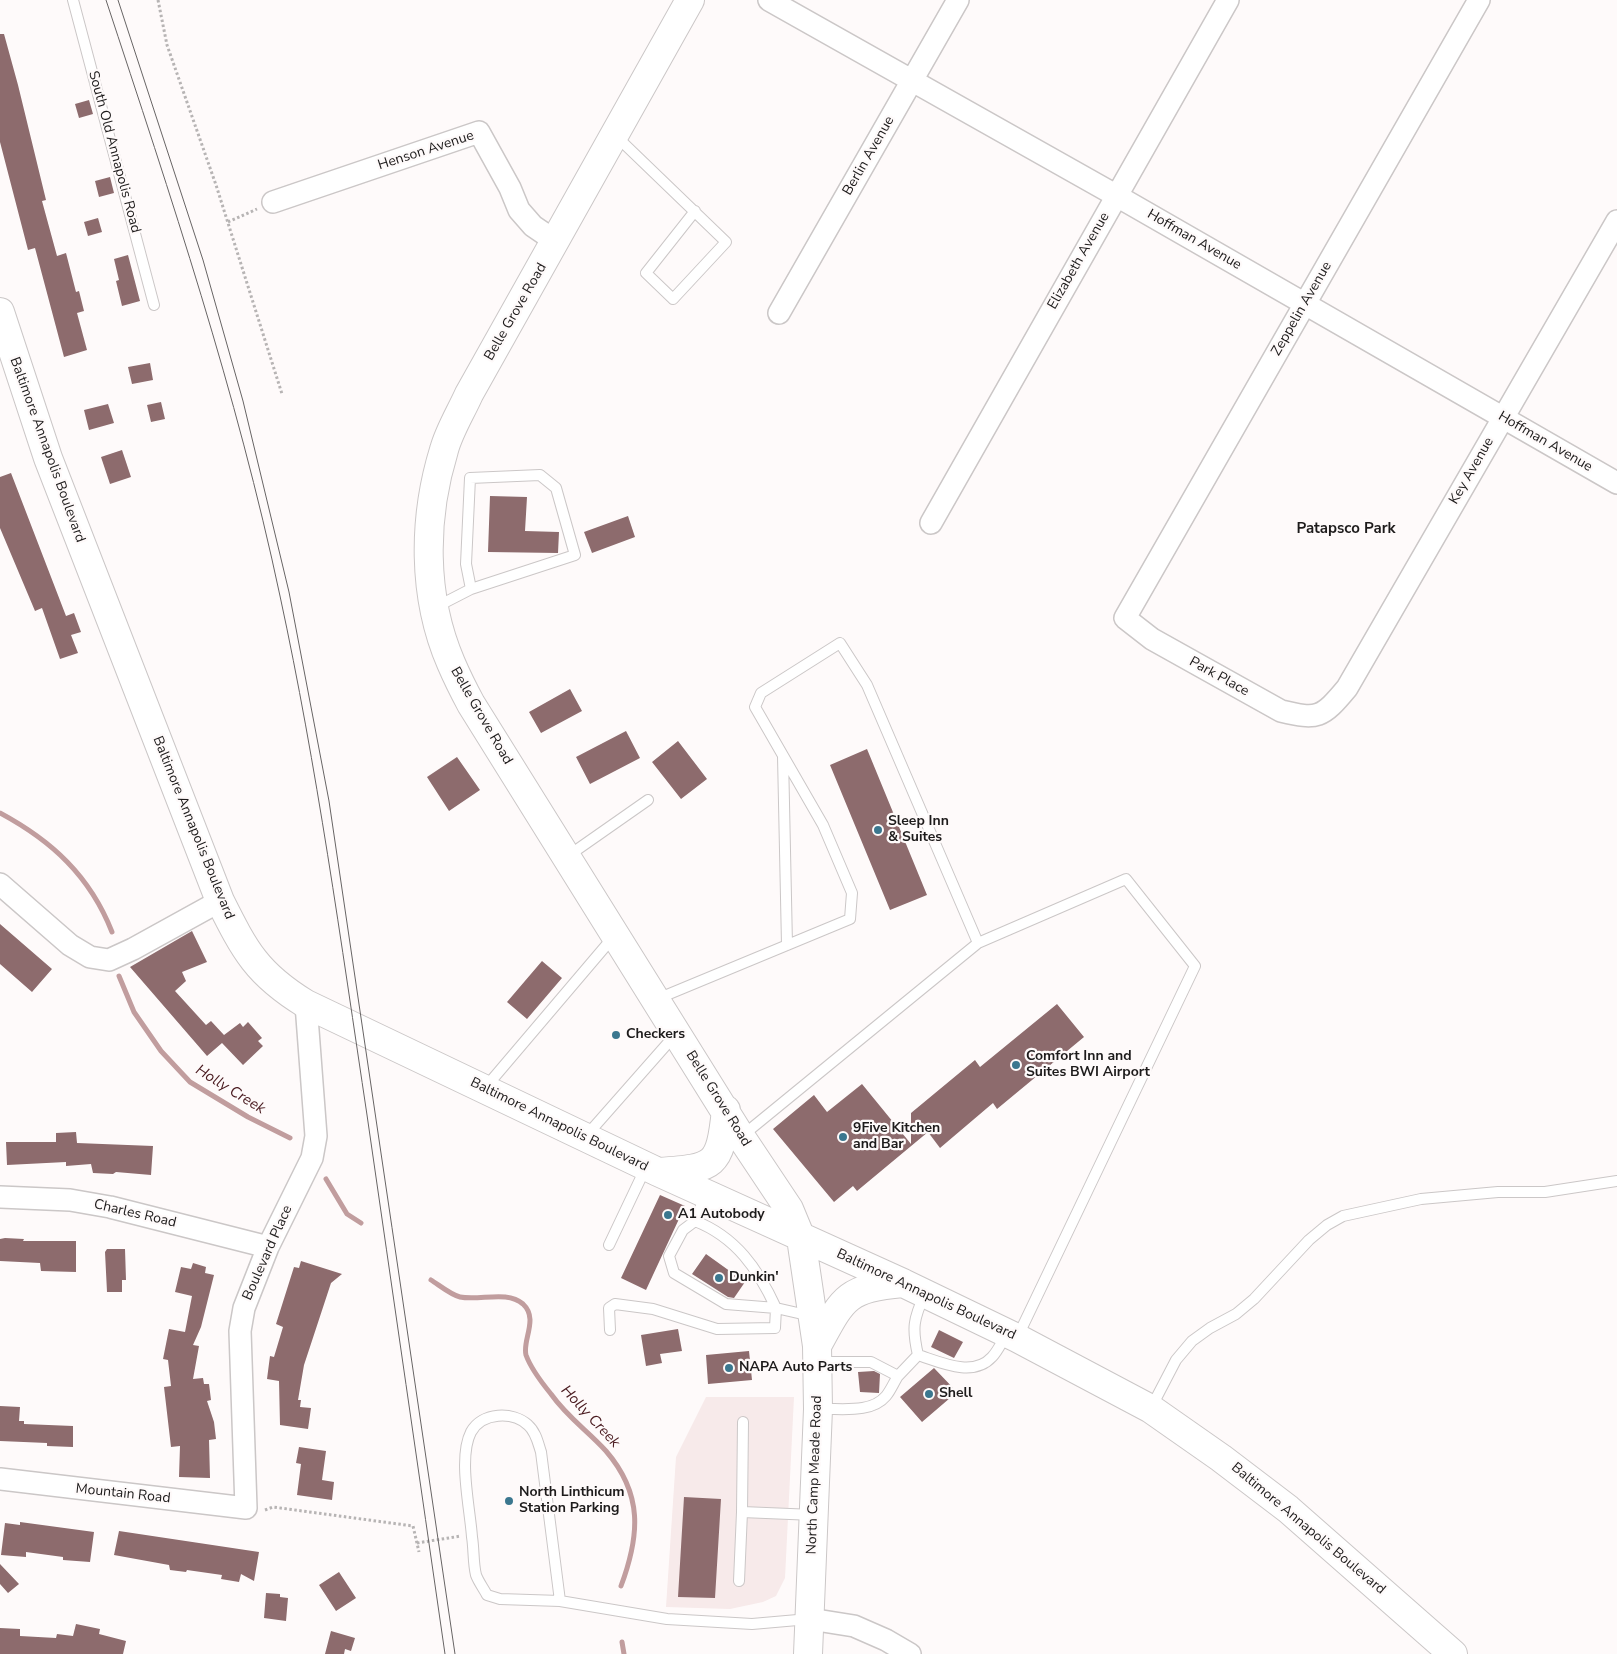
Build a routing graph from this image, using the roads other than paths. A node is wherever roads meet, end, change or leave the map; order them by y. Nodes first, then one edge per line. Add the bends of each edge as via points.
1 (73, 0) edge
2 (690, 0) edge
3 (769, 0) edge
4 (958, 0) edge
5 (1228, 0) edge
6 (1479, 0) edge
7 (912, 80) junction
8 (615, 135) junction
9 (1117, 196) junction
10 (273, 202) road end
11 (695, 211) junction
12 (1617, 221) edge
13 (556, 241) junction
14 (1305, 304) junction
15 (154, 305) dead end
16 (0, 312) edge
17 (779, 313) dead end
18 (1503, 418) junction
19 (1617, 483) edge
20 (931, 523) dead end
21 (471, 588) junction
22 (435, 608) junction
23 (1125, 618) joint
24 (1320, 716) joint
25 (783, 754) junction
26 (648, 800) dead end
27 (567, 857) junction
28 (0, 884) edge
29 (220, 901) junction
30 (616, 935) junction
31 (978, 943) junction
32 (787, 945) junction
33 (656, 1000) junction
34 (306, 1004) junction
35 (677, 1033) junction
36 (484, 1089) junction
37 (726, 1110) junction
38 (585, 1137) junction
39 (741, 1137) junction
40 (652, 1169) junction
41 (1617, 1181) edge
42 (706, 1194) junction
43 (0, 1197) edge
44 (695, 1221) junction
45 (801, 1238) junction
46 (609, 1245) dead end
47 (268, 1248) junction
48 (914, 1288) junction
49 (776, 1308) junction
50 (812, 1316) junction
51 (610, 1330) dead end
52 (1012, 1336) junction
53 (817, 1354) junction
54 (918, 1355) junction
55 (898, 1376) junction
56 (818, 1409) junction
57 (1151, 1409) junction
58 (743, 1422) dead end
59 (0, 1479) edge
60 (254, 1509) joint
61 (742, 1512) junction
62 (815, 1515) junction
63 (739, 1582) dead end
64 (560, 1601) junction
65 (810, 1619) junction
66 (808, 1654) edge
67 (910, 1654) edge
68 (1453, 1654) edge

1 - 15 lane, South Old Annapolis Road
2 - 8 main road, Belle Grove Road
3 - 7 street, Hoffman Avenue
4 - 7 street, Berlin Avenue
5 - 9 street, Elizabeth Avenue
6 - 14 street, Zeppelin Avenue
7 - 9 street, Hoffman Avenue
7 - 17 street, Berlin Avenue
8 - 11 lane
8 - 13 main road, Belle Grove Road
9 - 14 street, Hoffman Avenue
9 - 20 street, Elizabeth Avenue
10 - 13 street, Henson Avenue via 478,132 519,210 533,226
11 - 11 lane via 646,273 674,299 726,242
12 - 18 street, Key Avenue
13 - 22 main road, Belle Grove Road via 469,394 444,448 433,493 428,542
14 - 18 street, Hoffman Avenue
14 - 23 street, Zeppelin Avenue
16 - 29 main road, Baltimore Annapolis Boulevard via 51,467
18 - 19 street, Hoffman Avenue
18 - 24 street, Key Avenue via 1346,688 1333,706
21 - 21 lane via 575,555 556,488 540,475 470,478 466,564
21 - 22 lane
22 - 27 main road, Belle Grove Road via 450,662 471,704
23 - 24 street, Park Place via 1152,639 1281,711
25 - 31 lane via 758,716 756,700 761,693 840,643 867,685
25 - 32 lane
25 - 32 lane via 823,825 852,893 850,919
26 - 27 lane
27 - 30 main road, Belle Grove Road
28 - 29 street via 70,945 90,958 108,960
29 - 34 main road, Baltimore Annapolis Boulevard via 258,968 283,990
30 - 33 main road, Belle Grove Road
30 - 36 lane
31 - 39 lane
31 - 52 lane via 1126,879 1195,966
32 - 33 lane
33 - 35 main road, Belle Grove Road
34 - 36 main road, Baltimore Annapolis Boulevard
34 - 47 street, Boulevard Place via 316,1136 312,1158
35 - 37 main road, Belle Grove Road
35 - 38 lane
36 - 38 main road, Baltimore Annapolis Boulevard
37 - 39 main road, Belle Grove Road
37 - 40 main road via 722,1143 716,1156 706,1165 692,1170
38 - 40 main road, Baltimore Annapolis Boulevard
39 - 45 main road, Belle Grove Road via 789,1209
40 - 42 main road, Baltimore Annapolis Boulevard
40 - 46 lane
41 - 57 lane via 1545,1192 1421,1198 1343,1216 1309,1240 1236,1314 1192,1341 1176,1360
42 - 44 lane
42 - 45 main road, Baltimore Annapolis Boulevard
43 - 47 street, Charles Road via 70,1200 110,1207
44 - 49 lane via 716,1229 747,1258
44 - 49 lane via 683,1230 670,1256 674,1273 726,1304
45 - 48 main road, Baltimore Annapolis Boulevard
45 - 50 main road, North Camp Meade Road
47 - 60 street, Boulevard Place via 244,1308 240,1332
48 - 52 main road, Baltimore Annapolis Boulevard
48 - 53 main road via 872,1286 855,1292 841,1303
48 - 54 lane via 913,1334
49 - 50 lane
49 - 51 lane via 775,1328 717,1329 653,1309 615,1304 609,1308
50 - 53 main road, North Camp Meade Road
52 - 54 lane via 992,1357 971,1368
52 - 57 main road, Baltimore Annapolis Boulevard
53 - 55 lane via 871,1362
53 - 56 main road, North Camp Meade Road
54 - 55 lane
55 - 56 lane via 886,1396 876,1404
56 - 62 main road, North Camp Meade Road
57 - 68 main road, Baltimore Annapolis Boulevard via 1288,1509
58 - 61 lane
59 - 60 street, Mountain Road
61 - 62 lane
61 - 63 lane
62 - 65 main road, North Camp Meade Road
64 - 64 lane via 541,1452 536,1437 528,1425 515,1418 498,1415 482,1420 472,1430 466,1446 476,1575 488,1595 500,1599
64 - 65 lane via 667,1619 752,1624
65 - 66 main road, North Camp Meade Road
65 - 67 street via 854,1626

